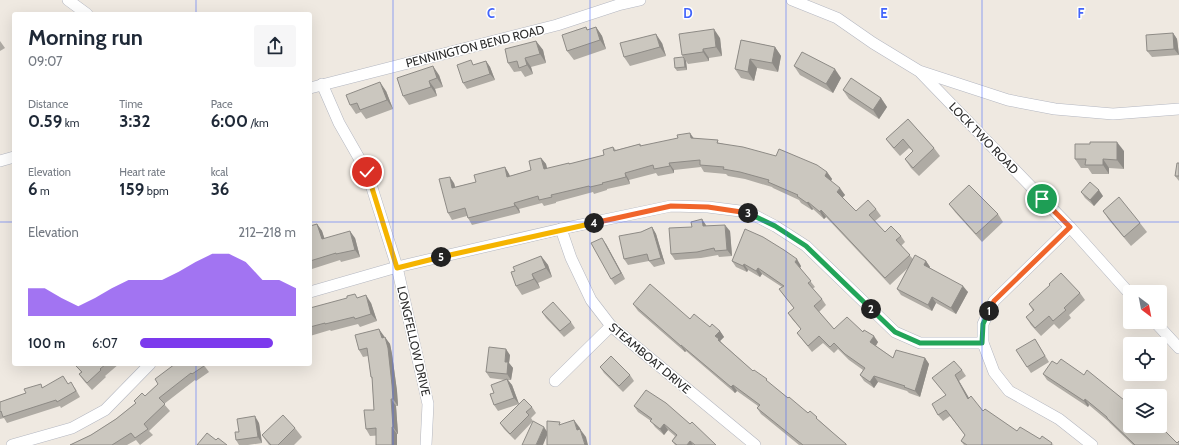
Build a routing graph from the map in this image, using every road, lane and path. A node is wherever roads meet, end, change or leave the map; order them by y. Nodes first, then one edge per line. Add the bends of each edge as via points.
1 (68, 0) edge
2 (640, 0) edge
3 (792, 0) edge
4 (84, 12) edge
5 (919, 71) junction
6 (322, 84) junction
7 (312, 87) edge
8 (1179, 109) edge
9 (12, 158) edge
10 (0, 161) edge
11 (1070, 227) junction
12 (561, 229) junction
13 (397, 268) junction
14 (1123, 286) edge
15 (312, 291) edge
16 (611, 326) junction
17 (1161, 329) edge
18 (982, 343) junction
19 (1179, 348) edge
20 (148, 366) edge
21 (554, 381) dead end
22 (12, 445) edge
23 (426, 445) edge
24 (755, 445) edge
25 (1092, 445) edge

1 - 4 street
2 - 6 street, PENNINGTON BEND ROAD via 618,4 557,25
3 - 5 street via 837,18 873,44
5 - 8 street via 1008,100 1055,109 1113,114
5 - 11 street, LOCK TWO ROAD
6 - 7 street, PENNINGTON BEND ROAD
6 - 13 street, LONGFELLOW DRIVE via 339,122 367,172
9 - 10 street
11 - 14 street, LOCK TWO ROAD
11 - 18 street via 994,301 983,324
12 - 13 street
12 - 16 street, STEAMBOAT DRIVE via 571,258 591,300
12 - 18 street via 671,206 748,212 806,246 895,332 920,343
13 - 15 street
13 - 23 street, LONGFELLOW DRIVE via 428,404
16 - 21 street
16 - 24 street, STEAMBOAT DRIVE
17 - 19 street
18 - 25 street via 994,372 1009,391 1059,419
20 - 22 street via 105,410 72,428

